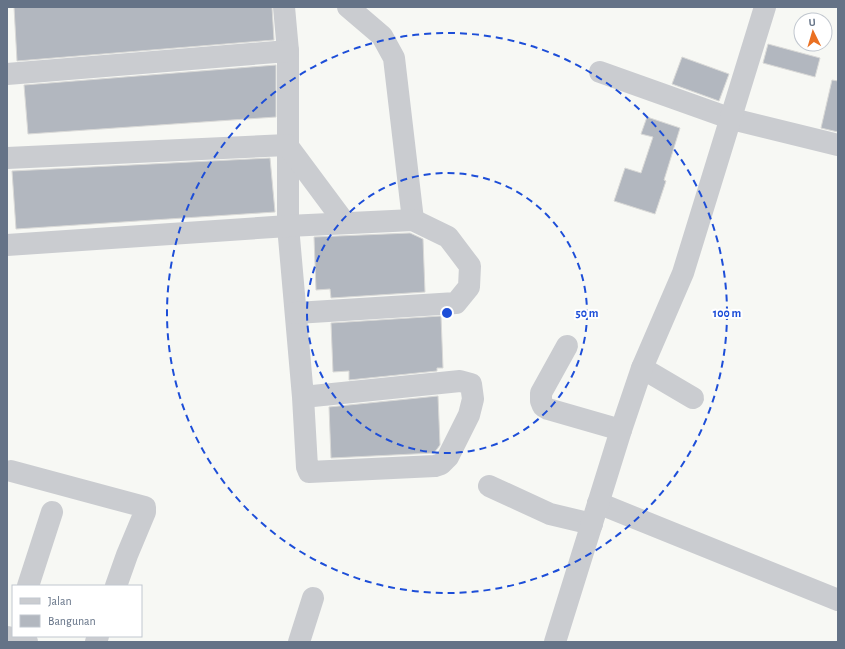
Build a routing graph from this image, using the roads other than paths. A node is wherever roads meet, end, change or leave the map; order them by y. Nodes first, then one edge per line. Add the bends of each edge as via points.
1 (284, 7) edge
2 (348, 7) edge
3 (765, 7) edge
4 (288, 51) junction
5 (600, 72) dead end
6 (7, 74) edge
7 (732, 119) junction
8 (287, 145) junction
9 (838, 145) edge
10 (7, 158) edge
11 (413, 220) junction
12 (345, 223) junction
13 (288, 226) junction
14 (7, 245) edge
15 (296, 313) junction
16 (567, 346) dead end
17 (642, 368) junction
18 (303, 397) junction
19 (693, 398) dead end
20 (621, 430) junction
21 (11, 471) dead end
22 (490, 486) dead end
23 (598, 503) junction
24 (52, 512) dead end
25 (592, 524) junction
26 (28, 585) edge
27 (116, 585) edge
28 (314, 598) dead end
29 (838, 600) edge
30 (12, 625) edge
31 (7, 637) edge
32 (27, 642) edge
33 (299, 642) edge
34 (556, 642) edge

1 - 4 street
2 - 11 street via 382,36 394,58
3 - 7 street
4 - 6 street
4 - 8 street
5 - 7 street
7 - 9 street
7 - 17 street via 683,273
8 - 10 street
8 - 12 street
8 - 13 street
11 - 12 street
11 - 15 street via 448,237 470,266 469,287 456,303
12 - 13 street
13 - 14 street
13 - 15 street
15 - 18 street
16 - 20 street via 541,393 543,406
17 - 19 street
17 - 20 street
18 - 18 street via 309,472 441,464 448,457 474,399 471,384 460,381
20 - 23 street
21 - 27 street via 145,507
22 - 25 street via 550,514
23 - 25 street
23 - 29 street
24 - 26 street
25 - 34 street
28 - 33 street
30 - 31 street
31 - 32 street

